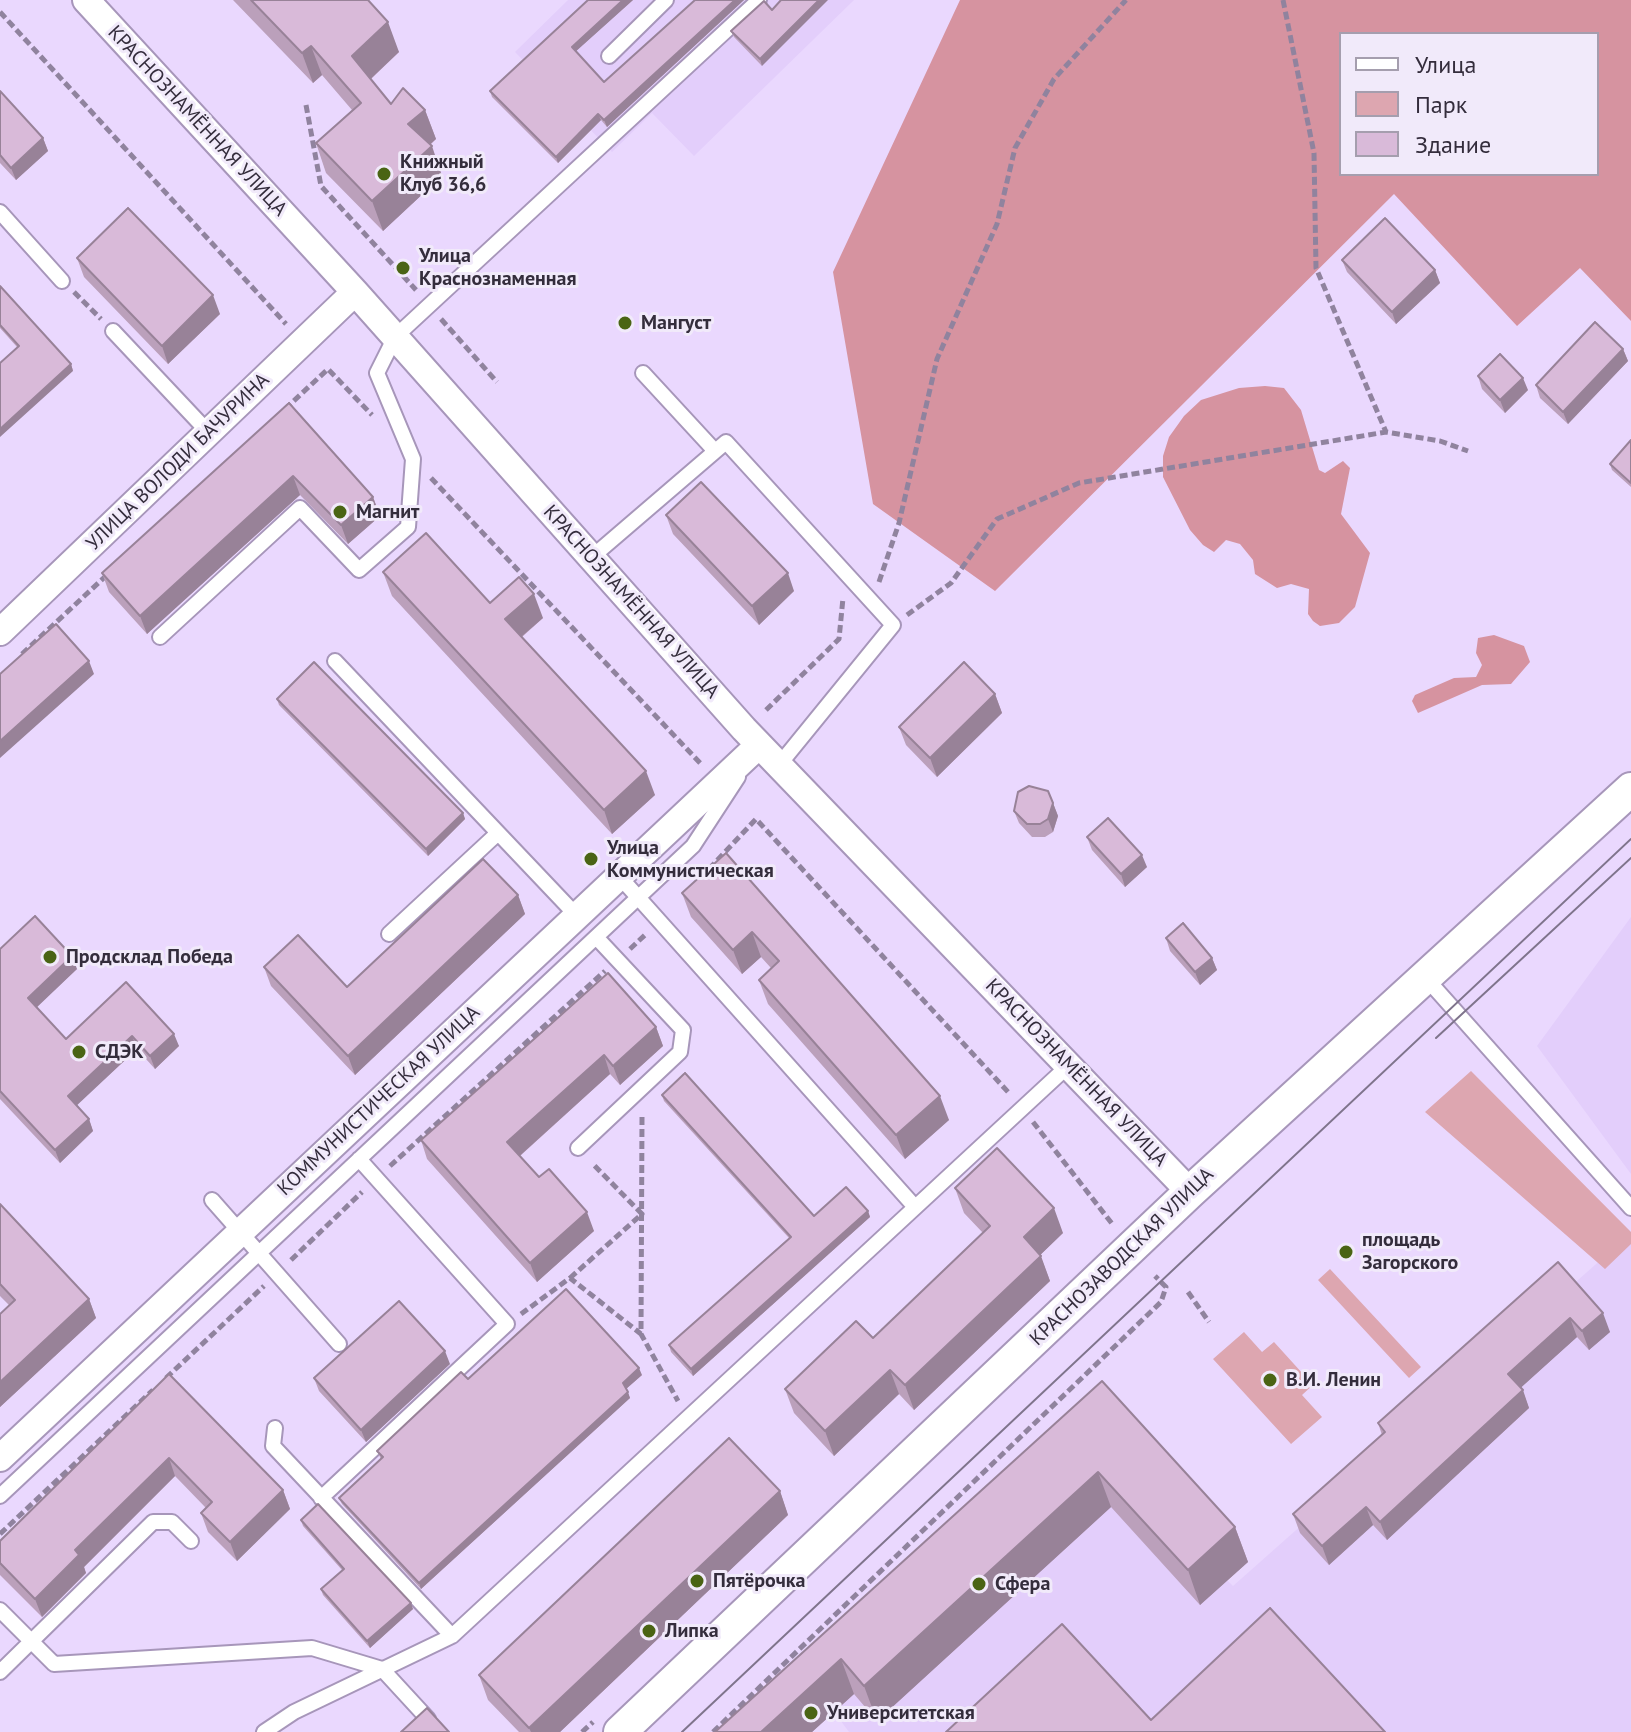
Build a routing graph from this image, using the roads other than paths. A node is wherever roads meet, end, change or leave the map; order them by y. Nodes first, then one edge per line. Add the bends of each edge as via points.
1 (86, 0) edge
2 (666, 0) edge
3 (759, 0) edge
4 (609, 56) dead end
5 (0, 212) edge
6 (12, 225) junction
7 (0, 235) edge
8 (62, 281) road end
9 (355, 292) junction
10 (113, 331) road end
11 (395, 337) junction
12 (643, 373) dead end
13 (209, 433) junction
14 (715, 451) junction
15 (592, 557) junction
16 (0, 632) edge
17 (160, 637) dead end
18 (335, 661) dead end
19 (759, 745) junction
20 (779, 765) junction
21 (1631, 789) edge
22 (498, 833) junction
23 (619, 876) junction
24 (638, 898) junction
25 (577, 916) junction
26 (389, 934) dead end
27 (596, 937) junction
28 (1425, 977) junction
29 (1068, 1066) junction
30 (578, 1148) road end
31 (359, 1159) junction
32 (1190, 1192) junction
33 (212, 1200) dead end
34 (915, 1207) junction
35 (1631, 1208) edge
36 (240, 1233) junction
37 (258, 1253) junction
38 (339, 1344) dead end
39 (275, 1428) dead end
40 (0, 1458) edge
41 (0, 1496) edge
42 (321, 1498) junction
43 (191, 1541) dead end
44 (0, 1610) edge
45 (452, 1636) junction
46 (32, 1640) junction
47 (382, 1669) junction
48 (0, 1672) edge
49 (264, 1732) edge
50 (414, 1732) edge
51 (620, 1732) edge

1 - 9 street, КРАСНОЗНАМЁННАЯ УЛИЦА
2 - 4 lane
3 - 11 lane
5 - 6 lane
6 - 7 lane
6 - 8 lane
9 - 11 street, КРАСНОЗНАМЁННАЯ УЛИЦА
9 - 13 street, УЛИЦА ВОЛОДИ БАЧУРИНА
10 - 13 lane
11 - 15 street, КРАСНОЗНАМЁННАЯ УЛИЦА
11 - 17 lane via 377,373 413,459 408,527 359,570 300,508
12 - 14 lane
13 - 16 street, УЛИЦА ВОЛОДИ БАЧУРИНА
14 - 15 lane
14 - 20 lane via 726,442 893,625
15 - 19 street, КРАСНОЗНАМЁННАЯ УЛИЦА
18 - 22 lane
19 - 20 street, КРАСНОЗНАМЁННАЯ УЛИЦА
19 - 23 street, КОММУНИСТИЧЕСКАЯ УЛИЦА
19 - 24 lane via 693,846
20 - 29 street, КРАСНОЗНАМЁННАЯ УЛИЦА
21 - 28 street, КРАСНОЗАВОДСКАЯ УЛИЦА
22 - 25 lane
22 - 26 lane
23 - 24 lane
23 - 25 street, КОММУНИСТИЧЕСКАЯ УЛИЦА
24 - 27 lane
24 - 34 lane
25 - 36 street, КОММУНИСТИЧЕСКАЯ УЛИЦА
27 - 30 lane via 683,1030 680,1052
27 - 31 lane
28 - 32 street, КРАСНОЗАВОДСКАЯ УЛИЦА
28 - 35 lane
29 - 32 street, КРАСНОЗНАМЁННАЯ УЛИЦА
29 - 34 lane
31 - 37 lane
31 - 42 lane via 507,1324
32 - 51 street, КРАСНОЗАВОДСКАЯ УЛИЦА
33 - 36 lane
34 - 45 lane
36 - 37 lane
36 - 40 street, КОММУНИСТИЧЕСКАЯ УЛИЦА
37 - 38 lane
37 - 41 lane
39 - 42 lane via 273,1446
42 - 45 lane
43 - 46 lane via 172,1522 153,1522
44 - 46 lane
45 - 47 lane
46 - 47 lane via 54,1664 312,1648
46 - 48 lane
47 - 49 lane
47 - 50 lane via 428,1719

